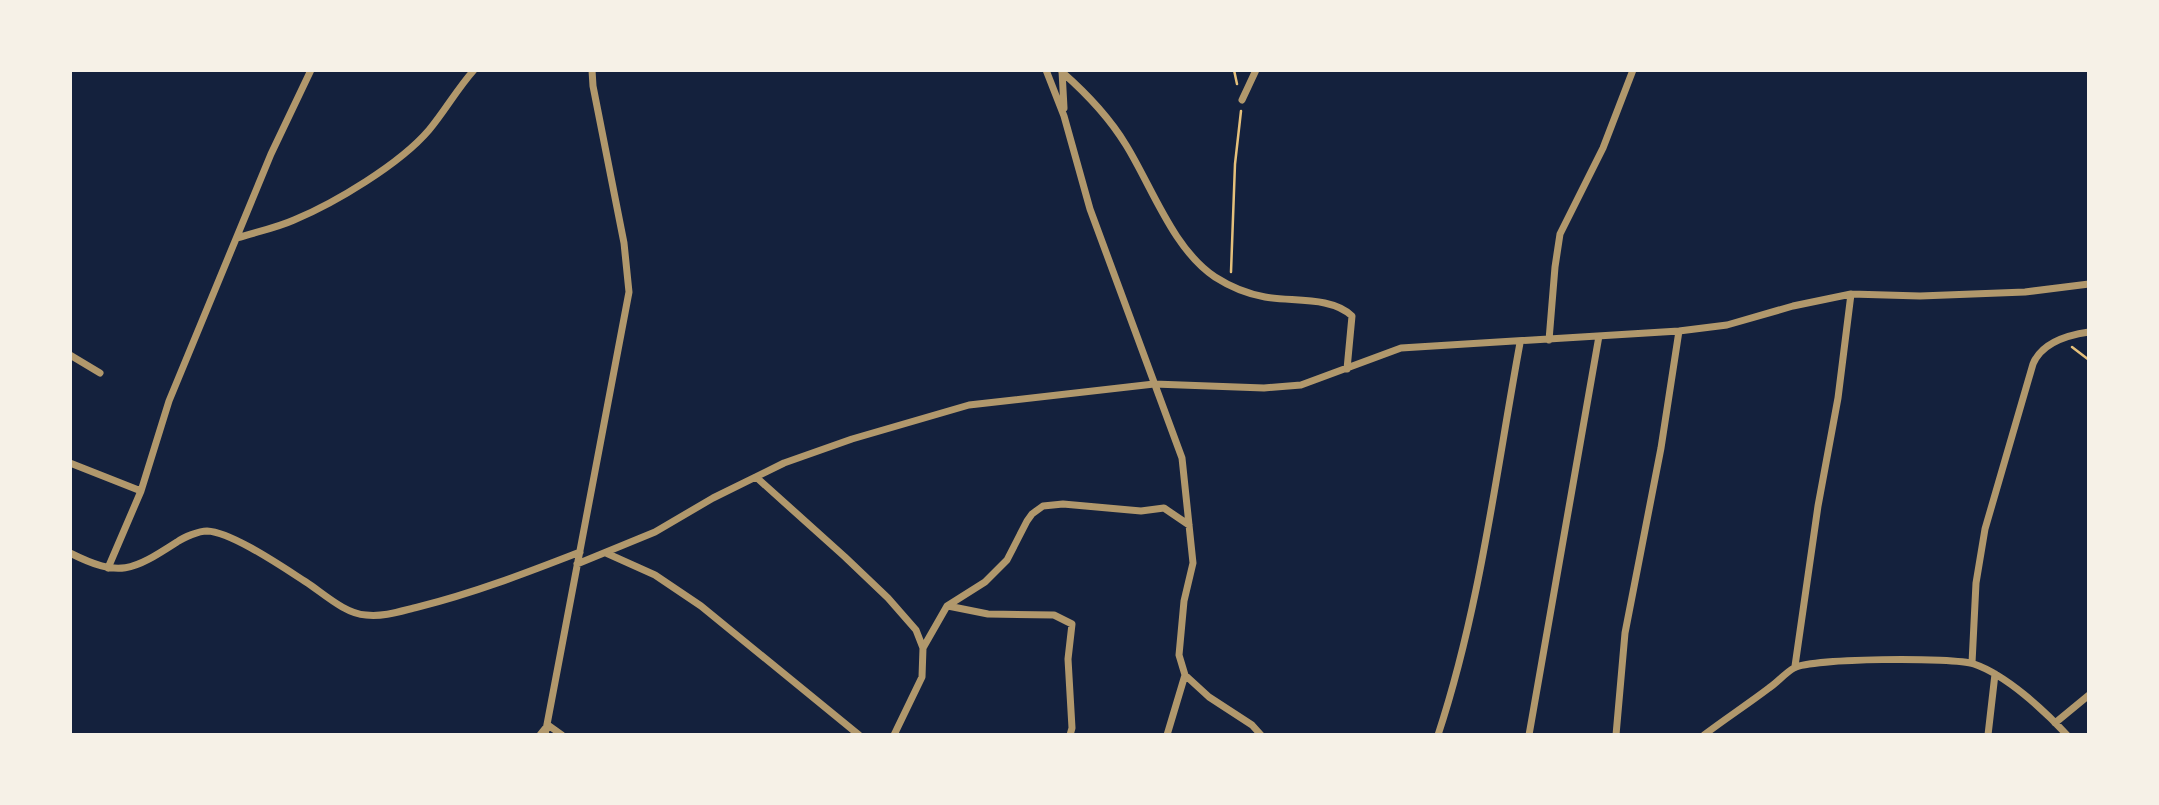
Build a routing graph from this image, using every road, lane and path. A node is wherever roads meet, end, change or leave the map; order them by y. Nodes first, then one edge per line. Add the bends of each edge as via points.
1 (311, 70) edge
2 (474, 70) edge
3 (592, 70) edge
4 (1046, 70) edge
5 (1256, 70) edge
6 (1633, 70) edge
7 (1062, 71) edge
8 (1242, 100) joint
9 (1064, 116) junction
10 (237, 238) junction
11 (2089, 284) edge
12 (1231, 285) junction
13 (1851, 294) junction
14 (1679, 331) junction
15 (2089, 332) edge
16 (1599, 336) junction
17 (2061, 339) junction
18 (1549, 340) junction
19 (1520, 342) junction
20 (70, 355) edge
21 (2089, 360) edge
22 (1347, 369) junction
23 (100, 373) dead end
24 (1154, 384) junction
25 (70, 463) edge
26 (756, 477) junction
27 (141, 491) junction
28 (1189, 526) junction
29 (580, 552) junction
30 (70, 553) edge
31 (606, 553) junction
32 (578, 564) junction
33 (108, 568) junction
34 (947, 606) junction
35 (923, 648) junction
36 (1972, 663) junction
37 (1795, 666) junction
38 (1995, 674) junction
39 (1185, 675) junction
40 (2089, 695) edge
41 (2055, 723) junction
42 (548, 725) junction
43 (543, 735) edge
44 (562, 735) edge
45 (859, 735) edge
46 (894, 735) edge
47 (1070, 735) edge
48 (1167, 735) edge
49 (1261, 735) edge
50 (1438, 735) edge
51 (1529, 735) edge
52 (1615, 735) edge
53 (1704, 735) edge
54 (1988, 735) edge
55 (2067, 735) edge

1 - 10 street
2 - 10 street via 430,129 387,166 293,220
3 - 29 street via 629,292
4 - 9 street
5 - 8 street
6 - 18 street via 1603,148 1560,234
7 - 9 street
7 - 12 street via 1125,143 1177,239 1195,260
8 - 12 path
9 - 24 street via 1090,209
10 - 27 street via 169,401
11 - 13 street via 2025,292
12 - 22 street via 1264,297 1343,308 1352,316
13 - 14 street via 1727,325
13 - 37 street
14 - 16 street
14 - 52 street via 1625,634
15 - 17 street
16 - 18 street
16 - 51 street
17 - 21 path
17 - 36 street via 2045,348 2033,364 1985,529 1976,583
18 - 19 street
19 - 22 street via 1401,348
19 - 50 street via 1478,573
20 - 23 street
22 - 24 street via 1283,387
24 - 26 street via 969,405 852,439
24 - 28 street via 1182,458
25 - 27 street
26 - 31 street
26 - 35 street via 888,598 916,631
27 - 33 street
28 - 34 street via 1164,508 1043,506 1031,514 1007,560 985,582
28 - 39 street via 1193,563 1179,655
29 - 32 street
29 - 33 street via 461,596 385,615 363,615 341,606 279,564 237,541 206,531 182,539 144,563
30 - 33 street
31 - 32 street
31 - 45 street via 655,575 701,606
32 - 42 street
34 - 35 street
34 - 47 street via 988,614 1054,615 1072,624
35 - 46 street via 922,677
36 - 37 street via 1847,661
36 - 38 street
37 - 53 street
38 - 41 street
38 - 54 street
39 - 48 street
39 - 49 street
40 - 41 street
41 - 55 street
42 - 43 street
42 - 44 street

